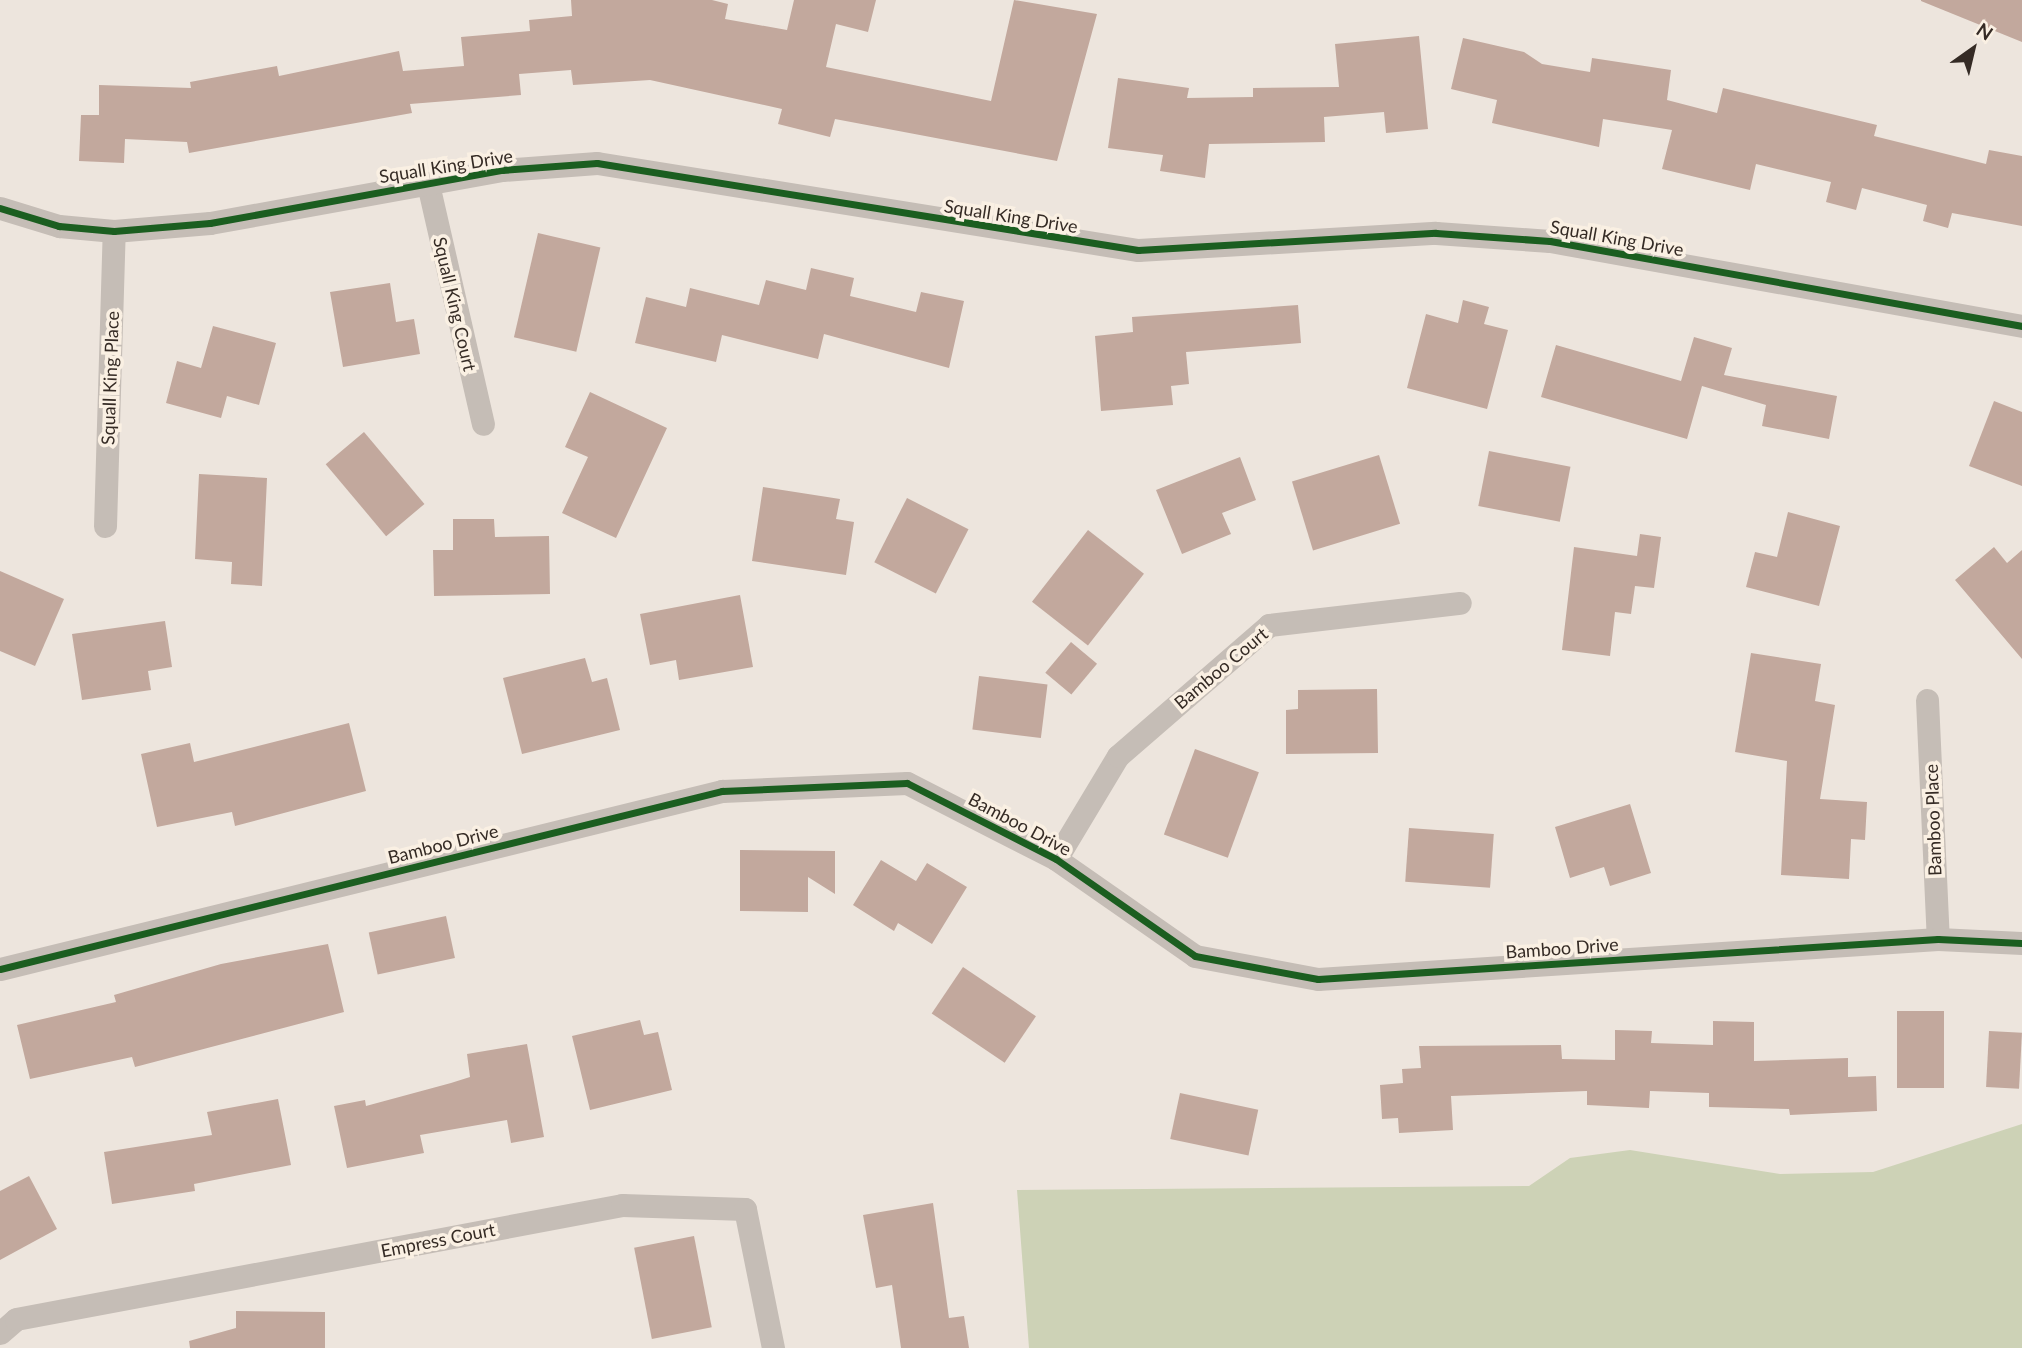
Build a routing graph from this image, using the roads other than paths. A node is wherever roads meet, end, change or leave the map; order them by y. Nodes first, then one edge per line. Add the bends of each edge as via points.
1 (428, 184) junction
2 (0, 208) edge
3 (114, 231) junction
4 (2022, 326) edge
5 (482, 425) dead end
6 (105, 526) dead end
7 (1460, 603) dead end
8 (1927, 700) dead end
9 (1056, 859) junction
10 (1938, 939) junction
11 (2022, 943) edge
12 (0, 969) edge
13 (0, 1333) edge
14 (773, 1348) edge

1 - 3 street, Squall King Drive via 210,223
1 - 4 street, Squall King Drive via 597,163 1138,250 1436,233 1550,241
1 - 5 street, Squall King Court
2 - 3 street, Squall King Drive via 59,226
3 - 6 street, Squall King Place
7 - 9 street, Bamboo Court via 1269,625 1118,756
8 - 10 street, Bamboo Place
9 - 10 street, Bamboo Drive via 1195,956 1318,979
9 - 12 street, Bamboo Drive via 907,783 722,791
10 - 11 street, Bamboo Drive
13 - 14 street, Empress Court via 16,1319 622,1205 745,1209

